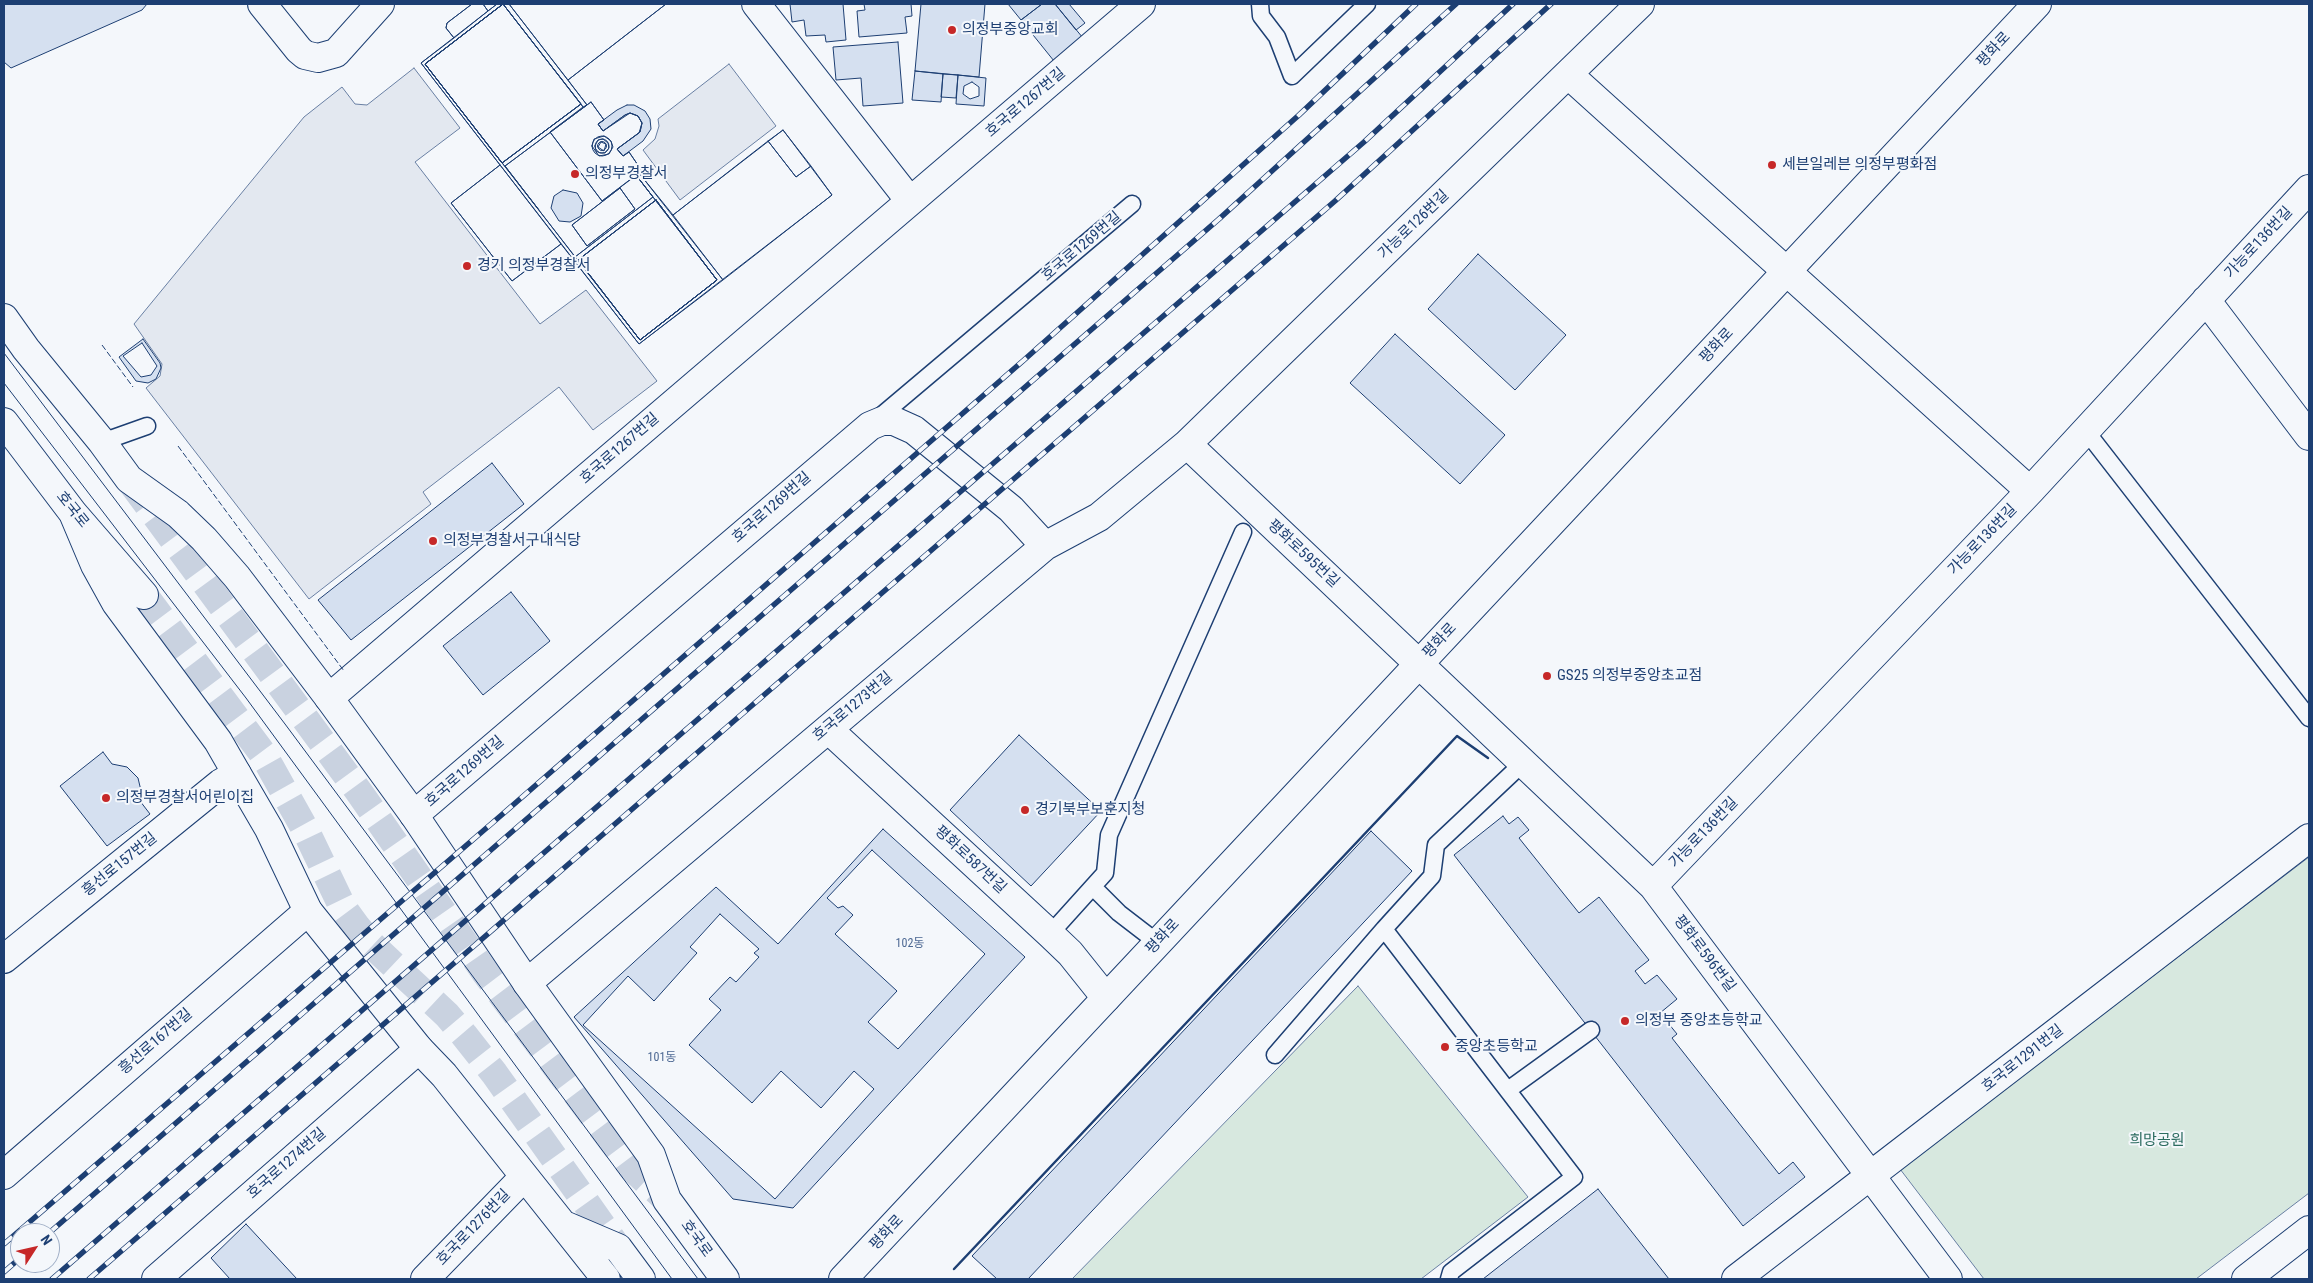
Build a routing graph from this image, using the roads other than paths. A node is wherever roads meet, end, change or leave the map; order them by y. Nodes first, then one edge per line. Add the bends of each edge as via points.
1 (262, 4) edge
2 (380, 4) edge
3 (756, 4) edge
4 (1142, 4) edge
5 (1260, 4) edge
6 (1367, 4) edge
7 (1640, 4) edge
8 (2037, 4) edge
9 (1569, 74) junction
10 (2309, 189) edge
11 (910, 201) junction
12 (1132, 204) dead end
13 (1787, 272) junction
14 (2206, 300) junction
15 (4, 310) edge
16 (4, 318) edge
17 (26, 349) junction
18 (4, 422) edge
19 (148, 426) dead end
20 (870, 426) junction
21 (2086, 431) junction
22 (2309, 436) edge
23 (102, 442) junction
24 (1187, 444) junction
25 (2030, 491) junction
26 (72, 513) junction
27 (1243, 532) dead end
28 (1045, 546) junction
29 (144, 595) tunnel mouth
30 (1419, 664) junction
31 (329, 698) junction
32 (2309, 718) edge
33 (828, 729) junction
34 (1523, 763) junction
35 (237, 774) junction
36 (414, 815) junction
37 (2309, 838) edge
38 (1653, 886) junction
39 (1093, 887) junction
40 (308, 911) junction
41 (1384, 929) junction
42 (1050, 934) junction
43 (1158, 943) junction
44 (4, 959) edge
45 (527, 982) junction
46 (1106, 998) junction
47 (1591, 1030) dead end
48 (419, 1049) junction
49 (1275, 1055) dead end
50 (1508, 1090) junction
51 (4, 1174) edge
52 (1870, 1176) junction
53 (524, 1177) junction
54 (562, 1224) junction
55 (2309, 1230) edge
56 (618, 1248) junction
57 (2259, 1276) edge
58 (156, 1279) edge
59 (425, 1279) edge
60 (606, 1279) edge
61 (620, 1279) edge
62 (641, 1279) edge
63 (725, 1279) edge
64 (843, 1279) edge
65 (1449, 1279) edge
66 (1736, 1279) edge
67 (1948, 1279) edge

1 - 2 street via 299,50 318,58 336,53
3 - 11 street
4 - 11 street, 호국로1267번길
5 - 6 lane via 1261,16 1277,37 1292,76
7 - 9 street, 가능로126번길
8 - 13 street, 평화로
9 - 13 street
9 - 24 street, 가능로126번길
10 - 14 street, 가능로136번길
11 - 31 street, 호국로1267번길
12 - 20 lane, 호국로1269번길
13 - 25 street
13 - 30 street, 평화로
14 - 21 street, 가능로136번길
14 - 22 street
15 - 17 street
16 - 17 street
17 - 23 street
18 - 26 street, 호국로
19 - 23 lane
20 - 28 street via 894,421 914,430 1011,509
20 - 36 street, 호국로1269번길
21 - 25 street, 가능로136번길
21 - 32 lane
23 - 31 street, 호국로 via 129,479 178,514 204,539
24 - 28 street, 호국로1273번길 via 1099,517
24 - 30 street, 평화로595번길
25 - 38 street, 가능로136번길
26 - 29 street, 호국로
26 - 35 street via 116,603 218,741
27 - 39 lane via 1108,835 1106,874
28 - 33 street, 호국로1273번길
30 - 34 street, 평화로596번길
30 - 43 street, 평화로
31 - 36 street, 호국로
33 - 42 street, 평화로587번길
33 - 45 street, 호국로1273번길
34 - 38 street, 평화로596번길
34 - 41 lane via 1436,844 1432,876
35 - 40 street via 269,829
35 - 44 street, 흥선로157번길
36 - 45 street, 호국로
37 - 52 street, 호국로1291번길
38 - 52 street, 평화로596번길
39 - 42 lane
39 - 43 lane via 1119,913
40 - 48 street
40 - 51 street, 흥선로167번길
41 - 49 lane
41 - 50 lane
42 - 46 street, 평화로587번길 via 1070,953
43 - 46 street, 평화로
45 - 63 street, 호국로 via 651,1154 667,1200
46 - 64 street, 평화로
47 - 50 lane
48 - 53 street via 444,1075
48 - 58 street, 호국로1274번길
50 - 65 lane via 1574,1177 1450,1272
52 - 66 street, 호국로1291번길
52 - 67 street, 평화로596번길
53 - 54 street
53 - 59 street, 호국로1276번길
54 - 56 street
54 - 60 street
55 - 57 street
56 - 61 street
56 - 62 street

